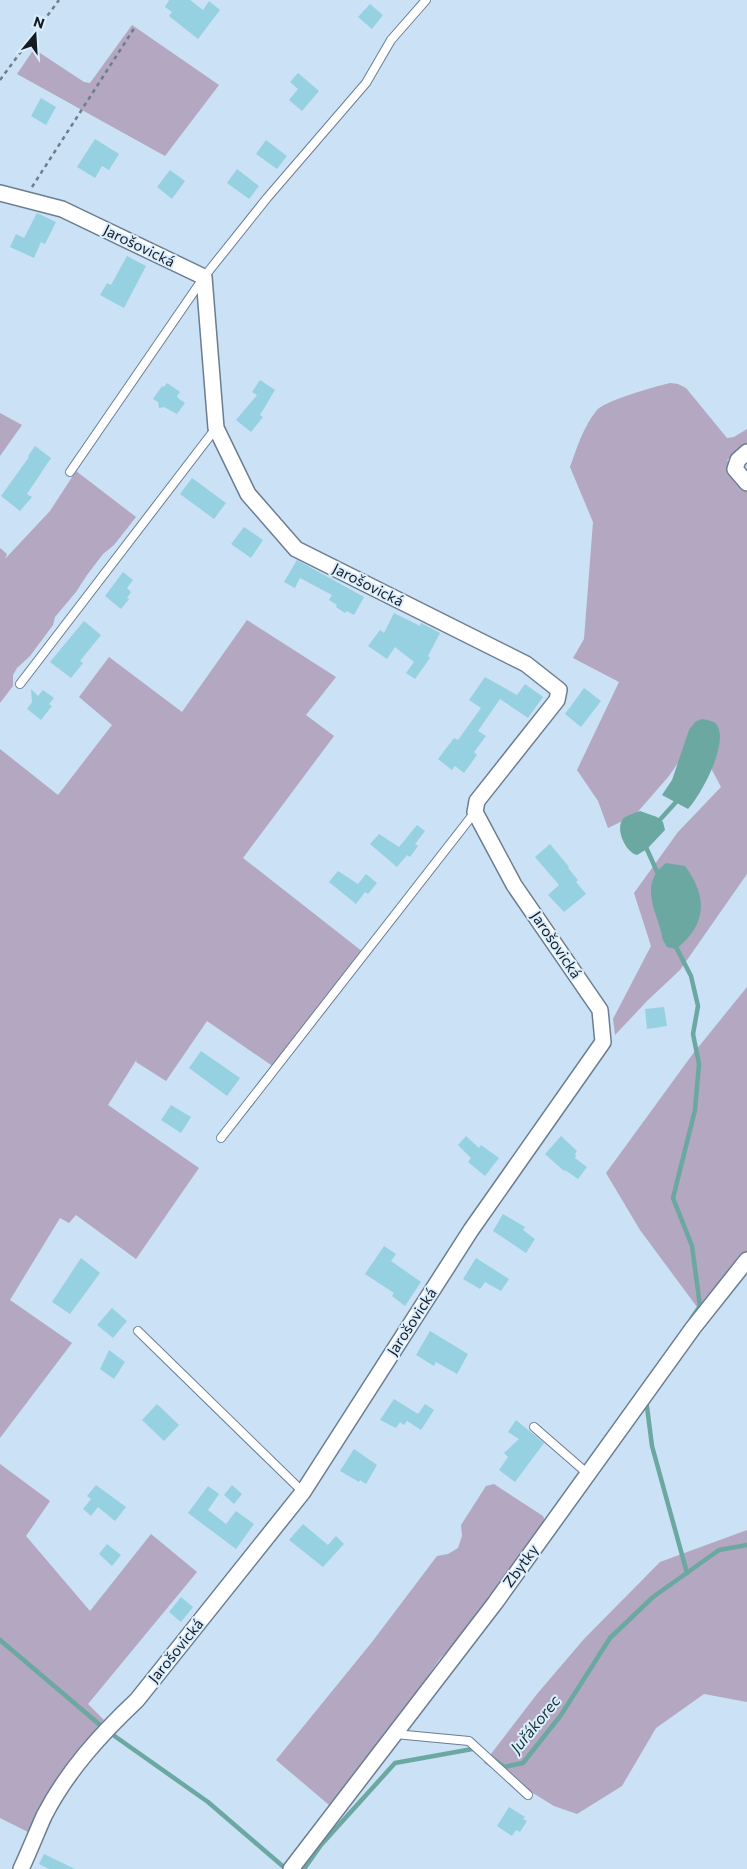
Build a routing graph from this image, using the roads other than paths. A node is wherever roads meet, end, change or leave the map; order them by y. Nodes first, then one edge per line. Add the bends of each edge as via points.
1 (426, 0) edge
2 (0, 193) edge
3 (204, 277) junction
4 (216, 428) junction
5 (747, 452) edge
6 (70, 472) dead end
7 (747, 483) edge
8 (20, 684) dead end
9 (475, 812) junction
10 (222, 1138) dead end
11 (747, 1260) edge
12 (138, 1331) dead end
13 (534, 1427) dead end
14 (588, 1474) junction
15 (303, 1492) junction
16 (395, 1734) junction
17 (528, 1795) dead end
18 (21, 1869) edge
19 (291, 1869) edge

1 - 3 lane via 391,40 366,83
2 - 3 street, Jarošovická via 62,209
3 - 4 street, Jarošovická
3 - 6 lane
4 - 8 lane
4 - 9 street, Jarošovická via 248,494 296,549 526,664 559,690 557,700 477,801
5 - 7 street via 738,460 735,469
9 - 10 lane
9 - 15 street, Jarošovická via 514,885 600,1010 603,1042 471,1230
11 - 14 street, Zbytky via 693,1328
12 - 15 lane
13 - 14 lane
14 - 16 street, Zbytky
15 - 18 street, Jarošovická via 137,1700 76,1766 45,1815
16 - 17 lane via 469,1741
16 - 19 street, Zbytky

